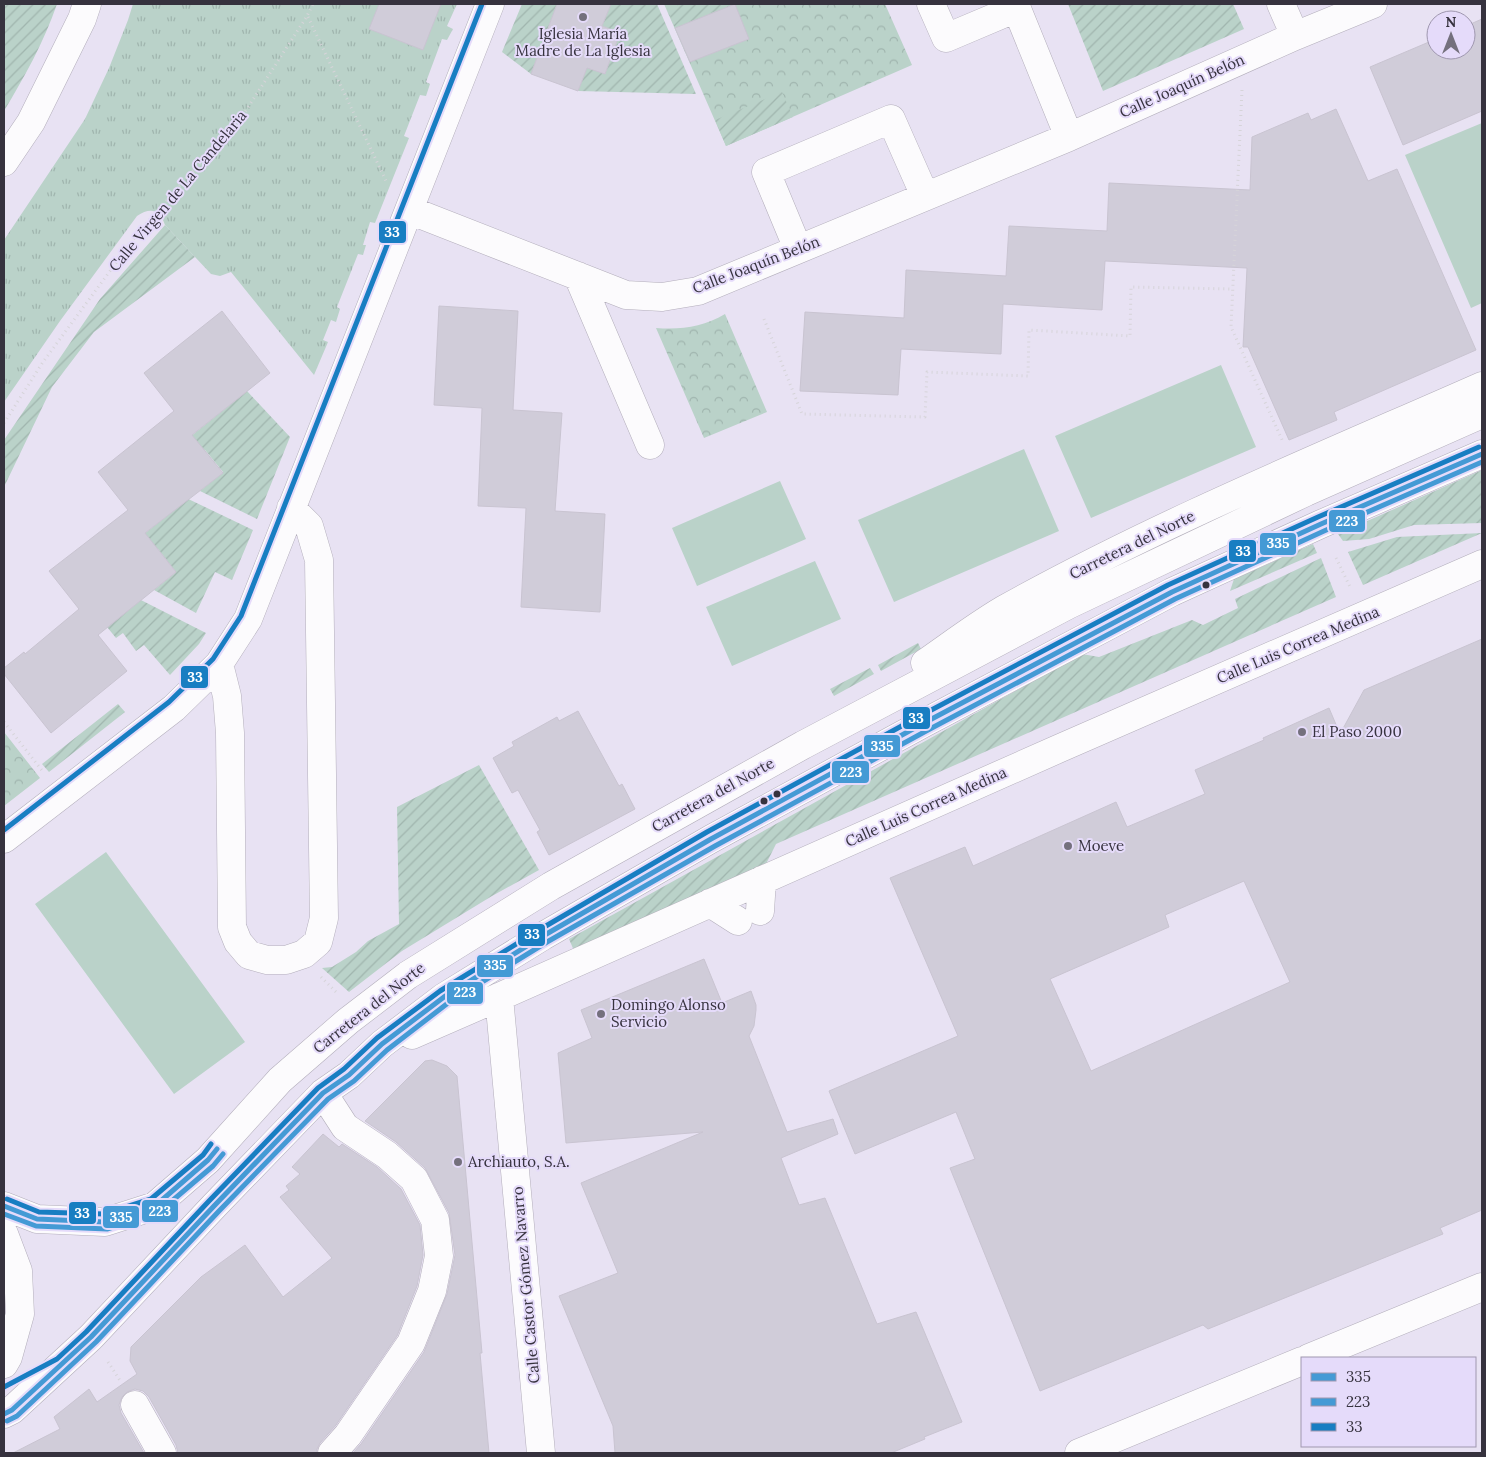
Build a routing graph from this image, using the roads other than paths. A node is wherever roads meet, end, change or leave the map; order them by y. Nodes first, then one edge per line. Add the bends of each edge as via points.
1 (87, 4) edge
2 (490, 4) edge
3 (931, 4) edge
4 (1281, 4) edge
5 (1373, 4) edge
6 (1016, 6) edge
7 (1295, 36) junction
8 (1069, 137) junction
9 (4, 162) edge
10 (925, 196) junction
11 (409, 210) junction
12 (798, 249) junction
13 (578, 276) junction
14 (1482, 386) edge
15 (1482, 414) edge
16 (650, 446) dead end
17 (1482, 454) edge
18 (291, 508) junction
19 (1482, 564) edge
20 (219, 664) junction
21 (803, 745) junction
22 (4, 839) edge
23 (762, 880) junction
24 (710, 903) junction
25 (499, 997) junction
26 (372, 1054) junction
27 (323, 1093) junction
28 (4, 1206) edge
29 (4, 1234) edge
30 (1482, 1287) edge
31 (1311, 1357) edge
32 (1301, 1361) edge
33 (4, 1364) edge
34 (61, 1365) junction
35 (4, 1395) edge
36 (135, 1405) dead end
37 (4, 1414) edge
38 (162, 1453) edge
39 (332, 1453) edge
40 (541, 1453) edge
41 (1079, 1453) edge

1 - 9 street via 31,122
2 - 11 street
3 - 6 street via 946,38
4 - 7 street
5 - 7 street, Calle Joaquín Belón
6 - 8 street
7 - 8 street, Calle Joaquín Belón
8 - 10 street, Calle Joaquín Belón
10 - 12 street, Calle Joaquín Belón
10 - 12 street via 891,119 882,122 766,172
11 - 13 street, Calle Joaquín Belón
11 - 18 street
12 - 13 street, Calle Joaquín Belón via 698,291 662,297 626,295
13 - 16 street
14 - 21 street, Carretera del Norte via 1122,547 1002,611
15 - 21 street, Carretera del Norte via 1306,492 1068,605
17 - 26 street via 1172,592 924,723 711,839 536,940 444,997
18 - 20 street via 248,619
18 - 20 street via 309,526 319,560 324,918 318,942 304,954 286,960 267,960 249,955 238,942 232,927 230,733 227,696
19 - 23 street, Calle Luis Correa Medina
20 - 22 street via 174,708
21 - 28 street, Carretera del Norte via 551,886 408,975 280,1080 208,1160 155,1206 105,1222 37,1219
23 - 24 street, Calle Luis Correa Medina
23 - 24 street via 749,916
24 - 25 street, Calle Luis Correa Medina
25 - 26 street, Calle Luis Correa Medina
25 - 40 street, Calle Castor Gómez Navarro
26 - 27 street
27 - 34 street
27 - 39 street via 345,1127 387,1155 414,1179 435,1220 439,1256 432,1291 411,1343 348,1436
29 - 33 street via 18,1270 20,1314
30 - 31 street
32 - 41 street
34 - 35 street
34 - 37 street
36 - 38 street

